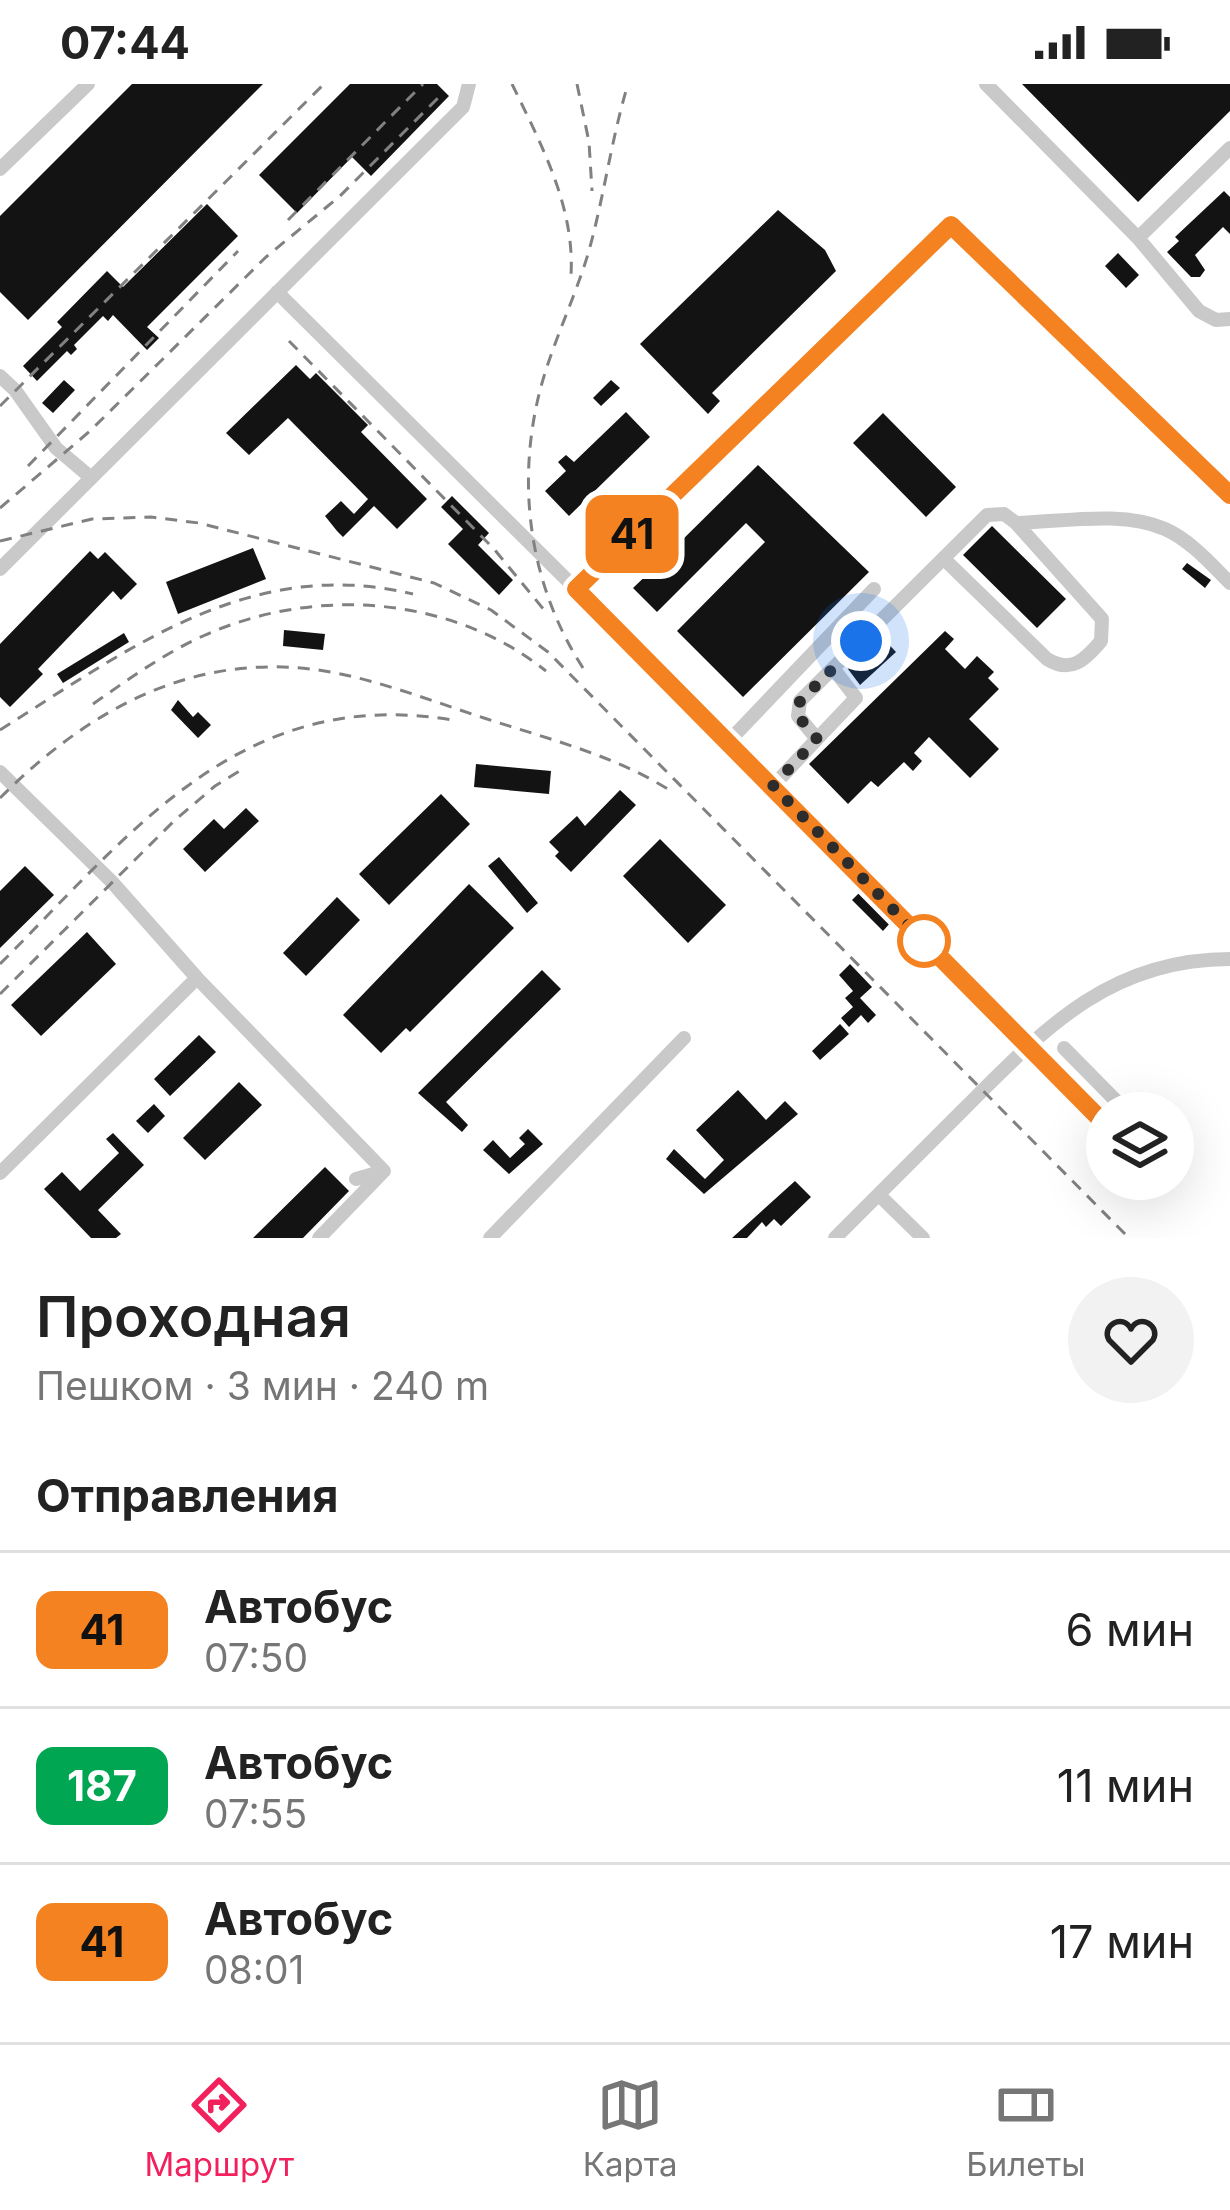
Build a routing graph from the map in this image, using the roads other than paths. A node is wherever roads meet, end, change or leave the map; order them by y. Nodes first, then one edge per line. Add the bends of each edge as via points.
1 (88, 84) edge
2 (470, 84) edge
3 (986, 84) edge
4 (1230, 148) edge
5 (0, 169) edge
6 (1138, 238) junction
7 (277, 292) junction
8 (1230, 320) edge
9 (0, 376) edge
10 (88, 476) junction
11 (1230, 495) edge
12 (1016, 523) junction
13 (944, 559) junction
14 (0, 569) edge
15 (1230, 583) edge
16 (576, 589) junction
17 (874, 589) dead end
18 (833, 668) junction
19 (817, 739) junction
20 (729, 741) junction
21 (0, 772) edge
22 (773, 786) junction
23 (1230, 959) edge
24 (197, 978) junction
25 (684, 1038) dead end
26 (1028, 1046) junction
27 (1064, 1048) dead end
28 (1107, 1092) edge
29 (1086, 1105) edge
30 (384, 1171) junction
31 (0, 1173) edge
32 (356, 1179) dead end
33 (878, 1195) junction
34 (319, 1238) edge
35 (490, 1238) edge
36 (835, 1238) edge
37 (922, 1238) edge

1 - 5 street
2 - 7 street via 463,106
3 - 6 street
4 - 6 street
6 - 8 street via 1207,316
7 - 10 street
7 - 16 street
9 - 10 street
10 - 14 street
11 - 16 street via 951,225
12 - 13 street via 987,515
12 - 13 street via 1102,619 1101,641 1078,664 1047,659
12 - 15 street via 1160,527
13 - 18 street
16 - 20 street
17 - 20 street
18 - 19 street via 797,709
18 - 19 street via 856,698
19 - 22 street
20 - 22 street
21 - 24 street
22 - 26 street
23 - 26 street via 1126,978 1075,1006
24 - 30 street
24 - 31 street
25 - 35 street
26 - 29 street
26 - 33 street
27 - 28 street
30 - 32 street
30 - 34 street
33 - 36 street
33 - 37 street

